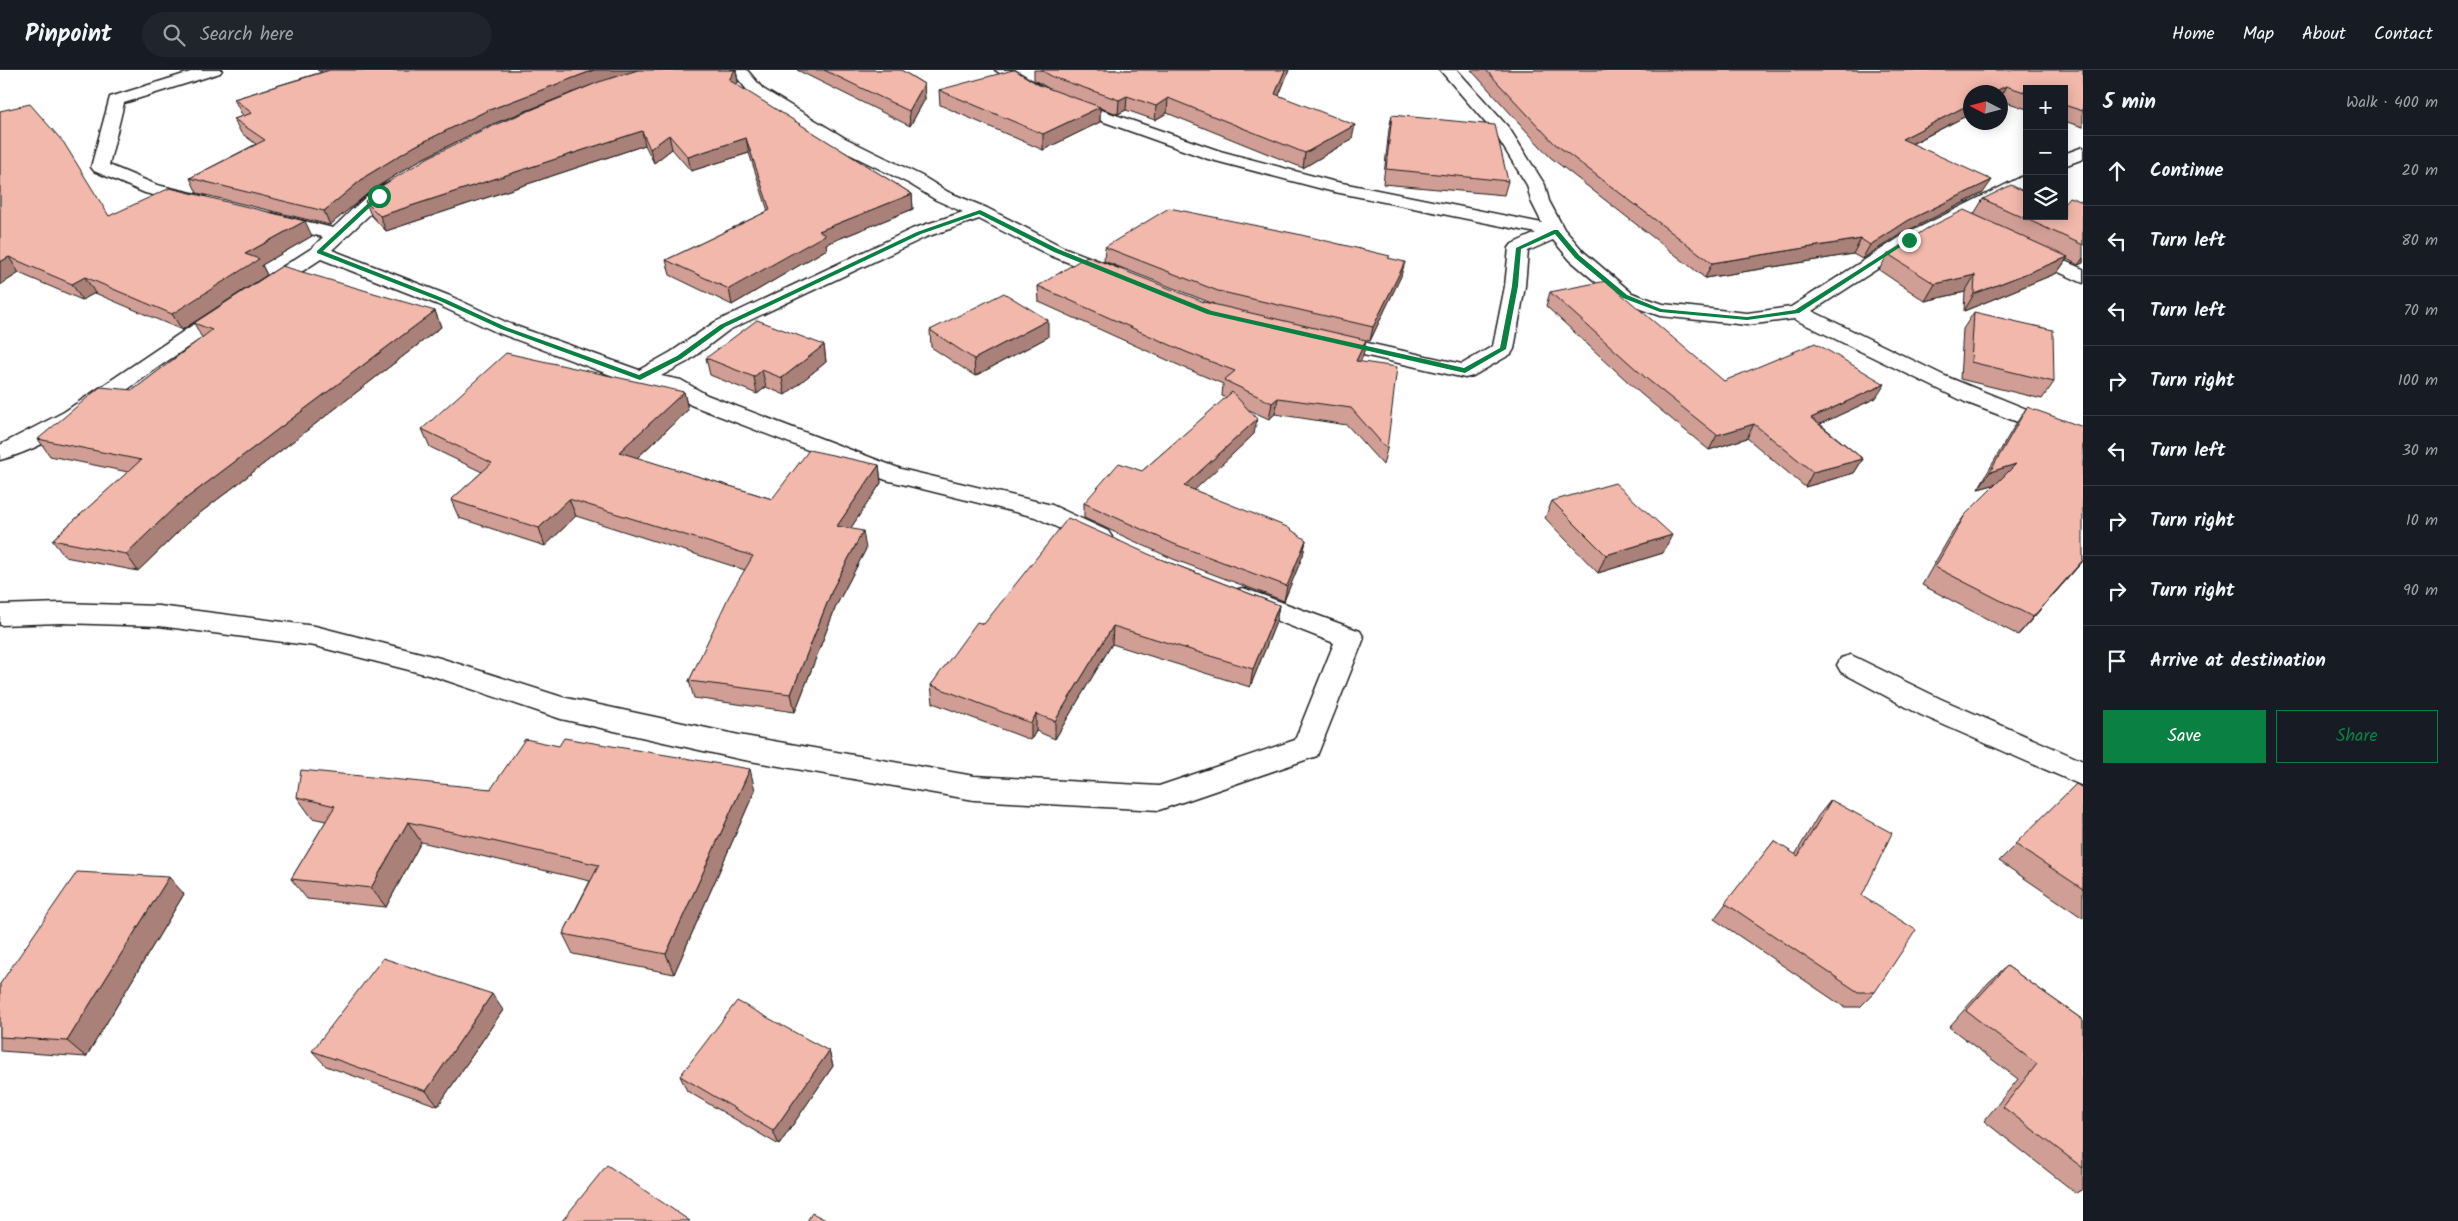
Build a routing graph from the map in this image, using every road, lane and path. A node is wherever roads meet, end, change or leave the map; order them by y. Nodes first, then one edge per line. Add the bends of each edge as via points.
1 (214, 70) edge
2 (739, 70) edge
3 (1003, 70) edge
4 (1448, 70) edge
5 (2083, 152) edge
6 (2068, 159) edge
7 (411, 176) edge
8 (2023, 182) edge
9 (216, 205) edge
10 (980, 212) junction
11 (253, 214) edge
12 (1556, 231) junction
13 (337, 235) junction
14 (2014, 244) edge
15 (319, 252) junction
16 (2083, 277) edge
17 (1137, 283) edge
18 (1796, 312) junction
19 (1304, 334) edge
20 (640, 378) junction
21 (2083, 440) edge
22 (5, 455) edge
23 (1120, 547) edge
24 (1216, 587) edge
25 (0, 615) edge
26 (1851, 665) dead end
27 (2083, 774) edge

1 - 9 street via 116,100 100,167 150,188
2 - 10 street via 757,92 839,142 942,196
3 - 12 street via 1046,96 1214,155 1330,186
4 - 12 street via 1503,132 1536,185 1540,201
5 - 6 street
7 - 13 street via 379,196
8 - 18 street via 1963,220 1909,240
10 - 17 street via 1056,251
10 - 20 street via 919,233 722,326 679,357
11 - 13 street
12 - 18 street via 1577,256 1625,297 1660,310 1747,318
12 - 19 street via 1519,248 1503,349 1465,371
13 - 15 street
14 - 16 street
15 - 20 street via 442,300 503,328
15 - 22 street via 72,417
18 - 21 street via 1884,357
20 - 23 street via 673,385 699,400 894,475 1043,511
24 - 25 street via 1350,638 1308,748 1159,798 974,788 739,747 561,708 440,668 315,636 159,616
26 - 27 street via 1931,707

